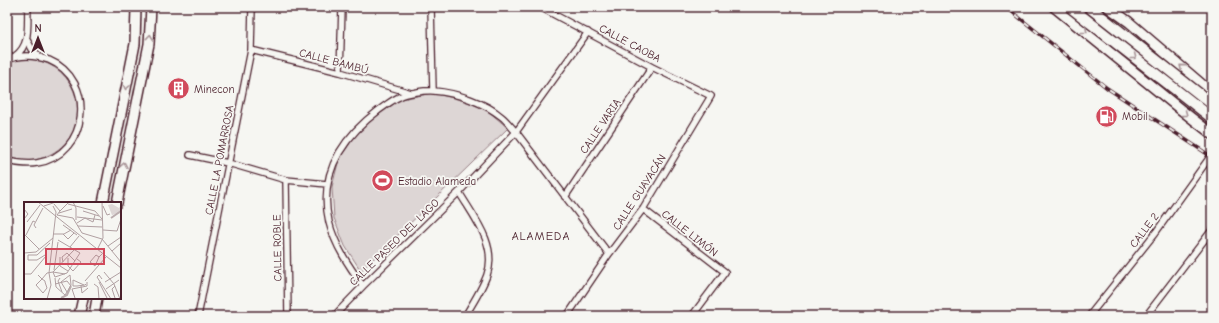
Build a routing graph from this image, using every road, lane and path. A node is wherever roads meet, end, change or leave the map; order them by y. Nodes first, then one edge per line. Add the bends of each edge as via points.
1 (28, 7) edge
2 (136, 7) edge
3 (151, 7) edge
4 (252, 7) edge
5 (342, 7) edge
6 (431, 7) edge
7 (540, 7) edge
8 (1054, 7) edge
9 (1070, 7) edge
10 (1089, 7) edge
11 (1111, 8) edge
12 (588, 32) junction
13 (27, 40) junction
14 (251, 50) junction
15 (15, 56) junction
16 (40, 57) junction
17 (7, 60) edge
18 (652, 67) junction
19 (340, 72) junction
20 (433, 91) junction
21 (1212, 93) edge
22 (412, 94) junction
23 (711, 96) joint
24 (1212, 104) edge
25 (1212, 118) edge
26 (516, 132) junction
27 (1212, 134) edge
28 (1212, 154) edge
29 (190, 155) dead end
30 (7, 161) edge
31 (228, 163) junction
32 (286, 180) junction
33 (327, 184) junction
34 (459, 192) junction
35 (565, 197) junction
36 (103, 202) edge
37 (116, 202) edge
38 (643, 209) junction
39 (1212, 230) edge
40 (609, 254) junction
41 (362, 286) junction
42 (83, 299) edge
43 (97, 299) edge
44 (79, 316) edge
45 (94, 316) edge
46 (198, 316) edge
47 (288, 316) edge
48 (334, 316) edge
49 (465, 316) edge
50 (567, 316) edge
51 (692, 316) edge
52 (1089, 316) edge
53 (1146, 316) edge

1 - 13 street
2 -> 36 main road via 135,44
37 -> 3 main road via 149,44
4 - 14 street, CALLE LA POMARROSA
5 - 19 street
6 - 20 street
7 - 12 street, CALLE CAOBA
8 -> 27 main road
9 -> 25 highway, bridge
10 - 24 highway, bridge
21 -> 11 main road
12 - 18 street, CALLE CAOBA
12 - 26 street, CALLE PASEO DEL LAGO
13 - 15 street via 23,49
13 - 16 street
14 - 19 street, CALLE BAMBÚ
14 - 31 street, CALLE LA POMARROSA
15 - 16 street
15 - 17 street
16 - 30 street via 55,63 68,73 74,82 82,103 81,119 76,134 67,148 54,158 38,163 22,164
18 - 23 street, CALLE CAOBA
18 - 35 street, CALLE VARIA
19 - 22 street, CALLE BAMBÚ
20 - 22 street
20 - 26 street via 460,96 485,105 502,117
22 - 33 street via 399,96 364,121 339,151
23 - 38 street, CALLE GUAYACÁN
26 - 34 street, CALLE PASEO DEL LAGO
26 - 35 street
28 - 52 street, CALLE 2 via 1156,232
29 - 31 street
31 - 32 street
31 - 46 street, CALLE LA POMARROSA
32 - 33 street
32 - 47 street, CALLE ROBLE
33 - 41 street via 329,221 334,239
34 - 41 street, CALLE PASEO DEL LAGO
34 - 49 street via 484,233 490,263 483,285
35 - 40 street
38 - 40 street, CALLE GUAYACÁN
38 - 51 street, CALLE LIMÓN via 726,272
39 - 53 street
40 - 50 street, CALLE GUAYACÁN
41 - 48 street, CALLE PASEO DEL LAGO
42 - 44 main road
43 - 45 main road

